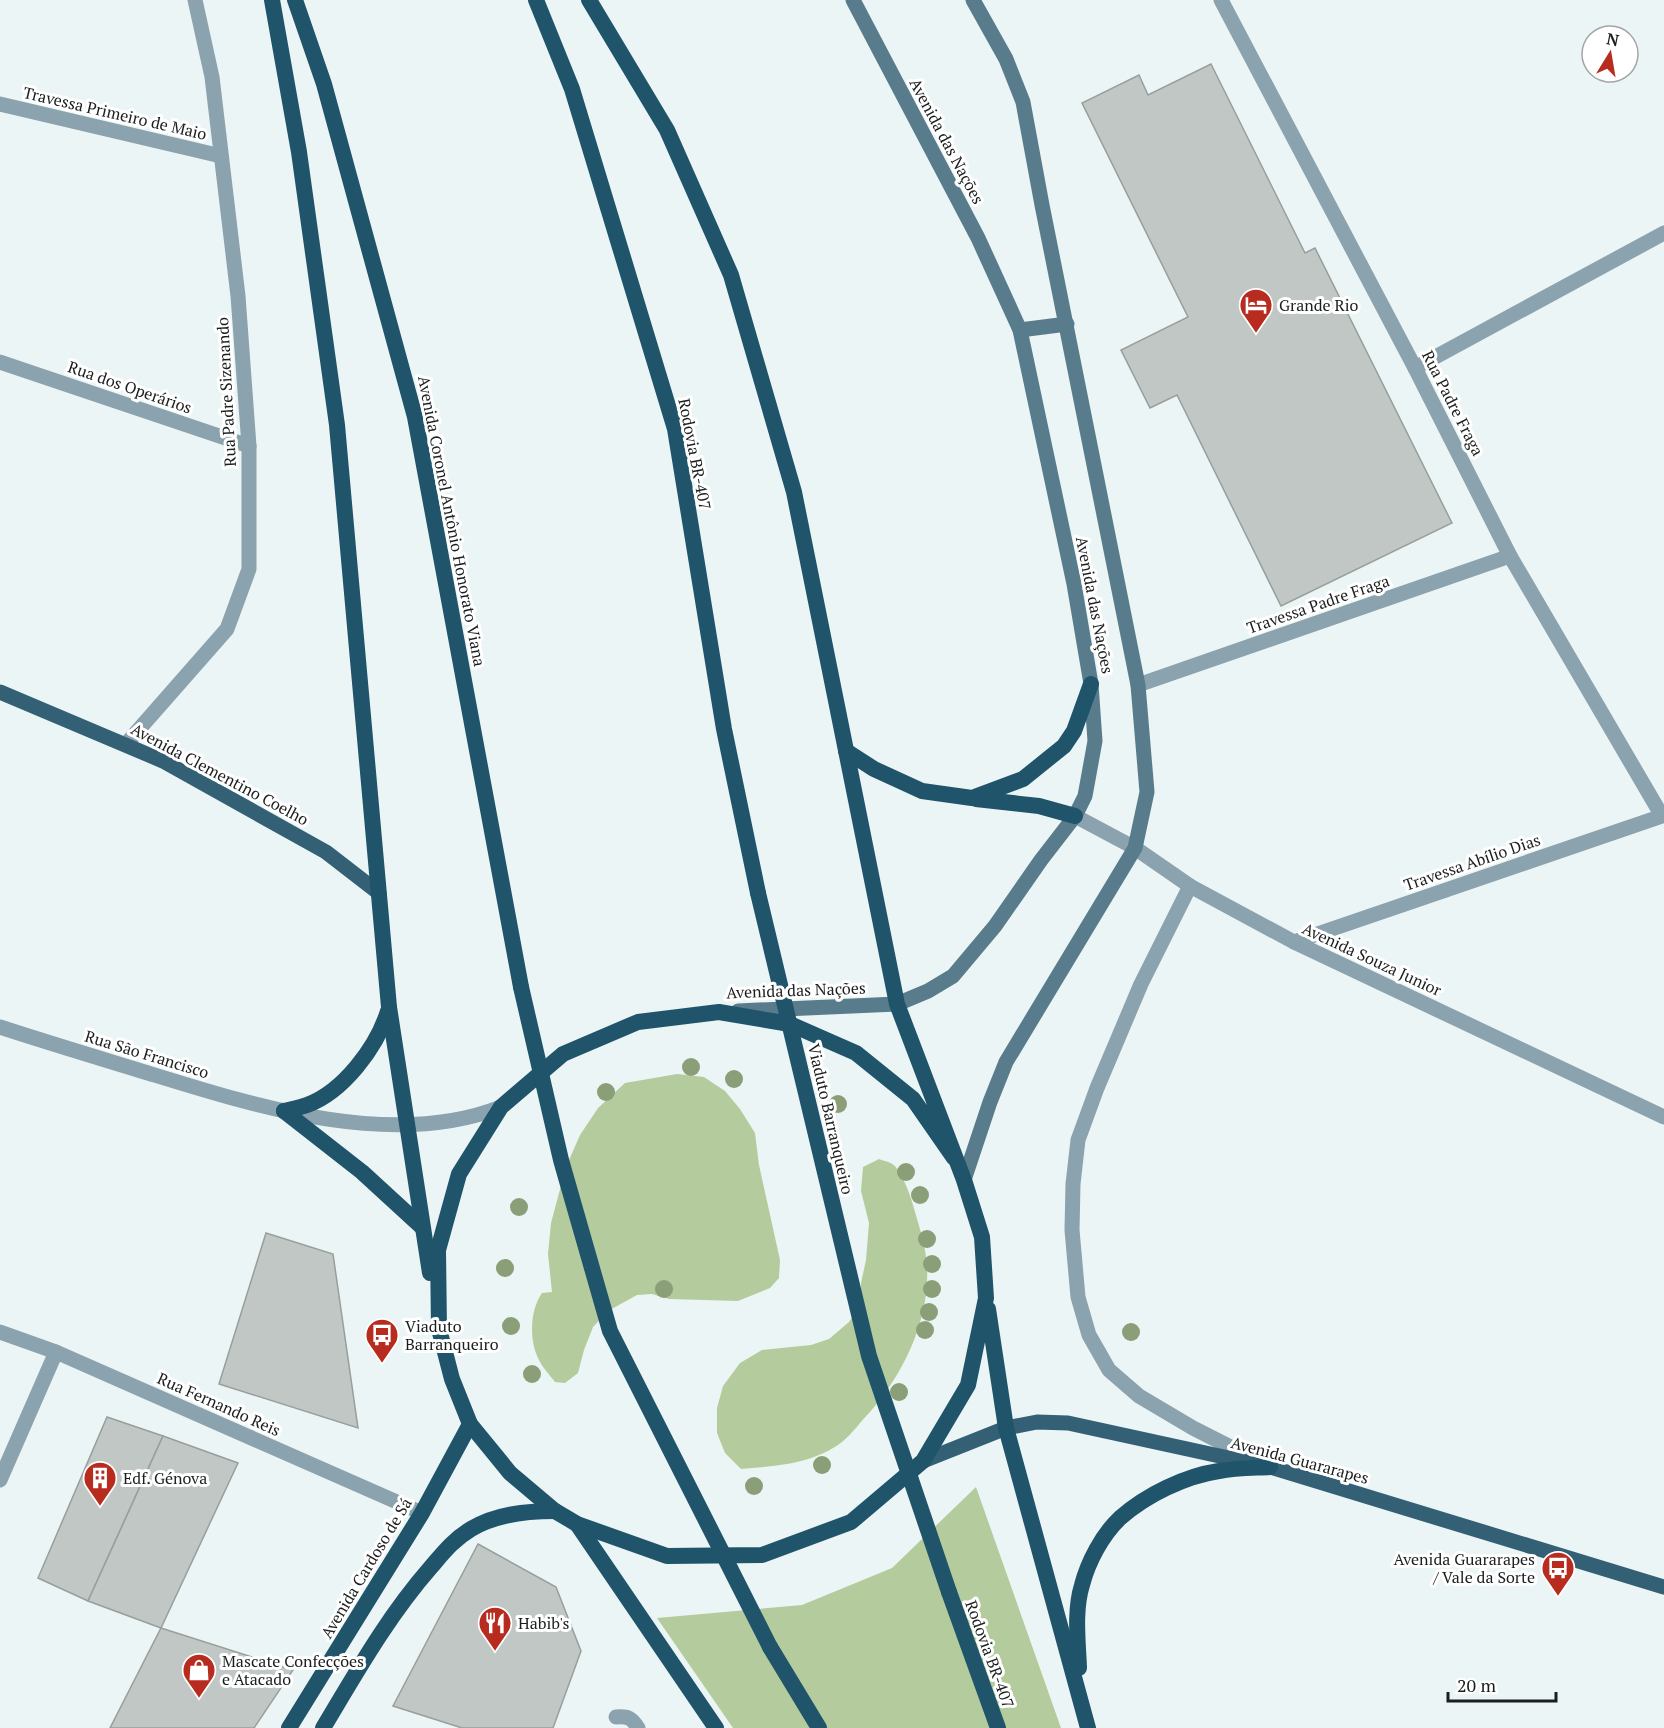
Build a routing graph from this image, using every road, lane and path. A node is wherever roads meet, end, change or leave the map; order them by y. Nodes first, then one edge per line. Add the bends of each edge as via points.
1 (195, 0) edge
2 (272, 0) edge
3 (295, 0) edge
4 (536, 0) edge
5 (589, 0) edge
6 (853, 0) edge
7 (973, 0) edge
8 (1221, 0) edge
9 (0, 104) edge
10 (221, 156) junction
11 (1664, 233) edge
12 (1067, 324) junction
13 (1020, 330) junction
14 (0, 362) edge
15 (1415, 368) junction
16 (249, 446) junction
17 (1510, 556) junction
18 (1091, 684) junction
19 (1138, 685) junction
20 (0, 692) edge
21 (126, 744) junction
22 (846, 751) junction
23 (972, 798) junction
24 (1076, 816) junction
25 (1662, 816) joint
26 (1135, 848) junction
27 (1190, 886) junction
28 (379, 893) junction
29 (758, 893) joint
30 (1294, 942) junction
31 (897, 1004) junction
32 (389, 1007) junction
33 (719, 1012) junction
34 (0, 1027) edge
35 (501, 1107) junction
36 (284, 1111) junction
37 (1664, 1117) edge
38 (408, 1125) junction
39 (954, 1158) junction
40 (964, 1180) junction
41 (422, 1227) junction
42 (986, 1298) junction
43 (439, 1329) junction
44 (0, 1332) edge
45 (56, 1352) junction
46 (470, 1424) junction
47 (1006, 1428) junction
48 (923, 1461) junction
49 (1270, 1467) junction
50 (0, 1480) edge
51 (555, 1511) junction
52 (422, 1513) junction
53 (577, 1524) junction
54 (1664, 1587) edge
55 (949, 1592) joint
56 (1079, 1693) junction
57 (616, 1718) dead end
58 (289, 1728) edge
59 (323, 1728) edge
60 (638, 1728) edge
61 (716, 1728) edge
62 (819, 1728) edge
63 (998, 1728) edge
64 (1088, 1728) edge

1 - 10 street, Rua Padre Sizenando via 212,76
2 - 28 highway via 299,152 337,425
3 - 62 highway, Avenida Coronel Antônio Honorato Viana, bridge via 324,84 415,417 521,987 561,1160 610,1332 770,1647
4 - 29 highway, Rodovia BR-407 via 572,88 675,429 724,729
5 - 22 highway via 667,130 731,275 795,492
6 - 13 main road, Avenida das Nações via 978,238
7 - 12 main road, Avenida das Nações via 1006,59 1023,102
8 - 15 street, Rua Padre Fraga
9 - 10 street, Travessa Primeiro de Maio
10 - 16 street, Rua Padre Sizenando via 238,296
11 - 15 street
12 - 13 main road
12 - 19 main road, Avenida das Nações
13 - 18 main road, Avenida das Nações via 1072,573
14 - 16 street, Rua dos Operários
15 - 17 street, Rua Padre Fraga
16 - 21 street, Rua Padre Sizenando via 249,568 227,629
17 - 19 street, Travessa Padre Fraga
17 - 25 street, Rua Padre Fraga
18 - 23 highway via 1074,731 1064,746 1023,779
18 - 24 main road, Avenida das Nações via 1095,741 1085,796
19 - 26 main road, Avenida das Nações via 1147,792
20 - 21 main road, Avenida Clementino Coelho
21 - 28 main road, Avenida Clementino Coelho via 326,852
22 - 23 highway via 922,791
22 - 31 highway
23 - 24 highway via 1039,806
24 - 26 street, Avenida Souza Junior
24 - 31 main road, Avenida das Nações via 953,976
25 - 30 street, Travessa Abílio Dias
26 - 27 street, Avenida Souza Junior
26 - 40 main road, Avenida das Nações via 1006,1062
27 - 30 street, Avenida Souza Junior
27 - 49 street via 1141,984 1078,1140 1072,1230 1078,1297 1089,1335 1109,1370 1139,1396
28 - 32 highway
29 - 55 highway, Viaduto Barranqueiro, bridge via 869,1356
30 - 37 street, Avenida Souza Junior
31 - 33 main road, Avenida das Nações
31 - 39 highway
32 - 36 highway via 376,1041 354,1070 322,1097
32 - 38 highway
33 - 35 highway via 638,1022 563,1054
33 - 39 highway via 790,1024 856,1053 913,1099
34 - 36 street, Rua São Francisco via 207,1092
35 - 38 street, Rua São Francisco via 459,1120
35 - 43 highway via 459,1174 438,1250
36 - 38 street, Rua São Francisco via 378,1125
36 - 41 highway via 362,1172
38 - 41 highway
39 - 40 highway
40 - 42 highway via 982,1237
41 - 43 highway
42 - 47 highway
42 - 48 highway via 968,1385
43 - 46 highway via 452,1379
44 - 45 street, Rua Fernando Reis
45 - 50 street
45 - 52 street, Rua Fernando Reis
46 - 51 highway via 510,1473
46 - 52 highway, Avenida Cardoso de Sá
47 - 48 main road, Avenida Guararapes
47 - 49 main road, Avenida Guararapes via 1037,1422 1068,1423
47 - 56 highway
48 - 53 highway via 851,1522 762,1555 667,1556
49 - 54 main road, Avenida Guararapes
49 - 56 highway via 1218,1471 1183,1481 1119,1519 1097,1547 1081,1586 1077,1619
51 - 53 highway
51 - 59 highway via 500,1517 471,1529 451,1544 383,1628
52 - 58 highway, Avenida Cardoso de Sá
53 - 61 highway
55 - 63 highway, Rodovia BR-407
56 - 64 highway
57 - 60 street via 626,1716

